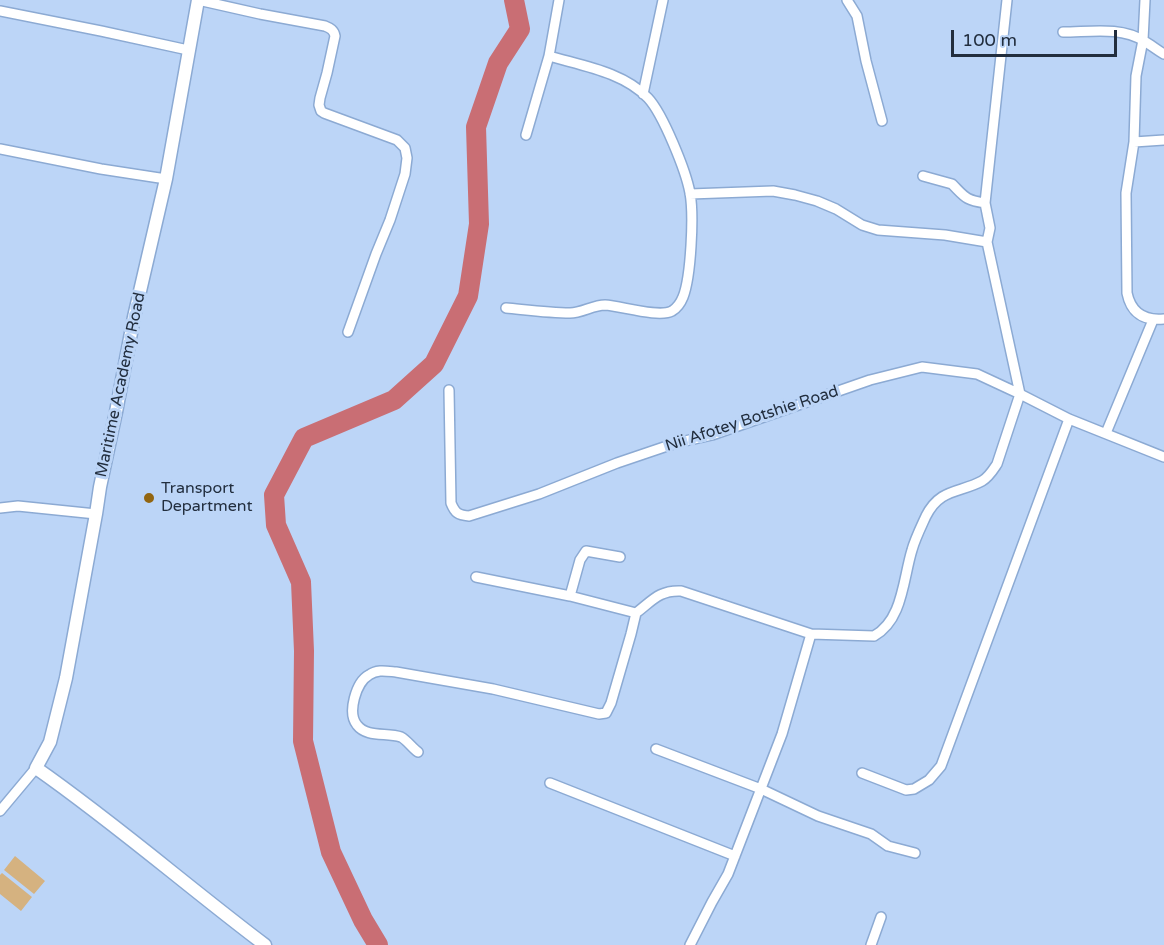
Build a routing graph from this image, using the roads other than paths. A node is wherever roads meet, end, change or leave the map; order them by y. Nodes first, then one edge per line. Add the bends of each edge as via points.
1 (198, 0) edge
2 (559, 0) edge
3 (663, 0) edge
4 (847, 0) edge
5 (1007, 0) edge
6 (1145, 0) edge
7 (0, 11) edge
8 (1063, 32) dead end
9 (1143, 40) junction
10 (188, 50) junction
11 (1164, 54) edge
12 (549, 56) junction
13 (643, 94) junction
14 (882, 121) dead end
15 (526, 135) dead end
16 (1164, 140) edge
17 (1134, 142) junction
18 (0, 149) edge
19 (923, 176) dead end
20 (166, 179) junction
21 (690, 194) junction
22 (985, 203) junction
23 (987, 242) junction
24 (506, 308) dead end
25 (1164, 319) edge
26 (1153, 320) junction
27 (348, 332) dead end
28 (449, 390) dead end
29 (1020, 394) junction
30 (1069, 419) junction
31 (1106, 433) junction
32 (1164, 457) edge
33 (0, 508) edge
34 (96, 514) junction
35 (620, 557) dead end
36 (476, 577) dead end
37 (570, 597) junction
38 (636, 613) junction
39 (811, 634) junction
40 (656, 749) dead end
41 (418, 752) dead end
42 (36, 768) junction
43 (862, 773) dead end
44 (550, 783) dead end
45 (761, 789) junction
46 (0, 812) edge
47 (915, 853) dead end
48 (735, 856) junction
49 (881, 917) dead end
50 (693, 944) edge
51 (265, 945) edge
52 (871, 945) edge

1 - 10 street, Maritime Academy Road
1 - 27 street via 330,28 335,36 320,98 321,111 397,140 405,148 405,174
2 - 12 street
3 - 13 street
4 - 14 street via 857,16
5 - 22 street
6 - 9 street
7 - 10 street
8 - 9 street via 1120,31
9 - 11 street
9 - 17 street via 1136,75
10 - 20 street, Maritime Academy Road
12 - 13 street via 617,76
12 - 15 street
13 - 21 street via 661,118
16 - 17 street
17 - 26 street via 1126,193 1127,293 1135,311
18 - 20 street
19 - 22 street via 952,183 968,200
20 - 34 street, Maritime Academy Road via 134,317
21 - 23 street via 773,191 836,209 878,230
21 - 24 street via 689,272 684,296 672,311 662,314 604,305 570,313
22 - 23 street via 990,228
23 - 29 street
25 - 26 street
26 - 31 street
28 - 29 street, Nii Afotey Botshie Road via 451,503 459,515 469,516 676,443 922,367 977,374
29 - 30 street, Nii Afotey Botshie Road
29 - 39 street via 998,464 983,481 947,493 927,514 912,549 896,611 883,631 874,636
30 - 31 street, Nii Afotey Botshie Road
30 - 43 street via 940,765 929,780 906,790
31 - 32 street, Nii Afotey Botshie Road
33 - 34 street via 18,506
34 - 42 street, Maritime Academy Road via 66,678 50,742
35 - 37 street via 586,551
36 - 37 street
37 - 38 street
38 - 39 street via 668,590 681,591
38 - 41 street via 606,713 396,672 382,670 370,674 356,694 355,724 362,730 403,738
39 - 45 street via 782,734
40 - 45 street
42 - 46 street
42 - 51 street
44 - 48 street
45 - 47 street via 818,816 872,834 888,846
45 - 48 street
48 - 50 street
49 - 52 street

